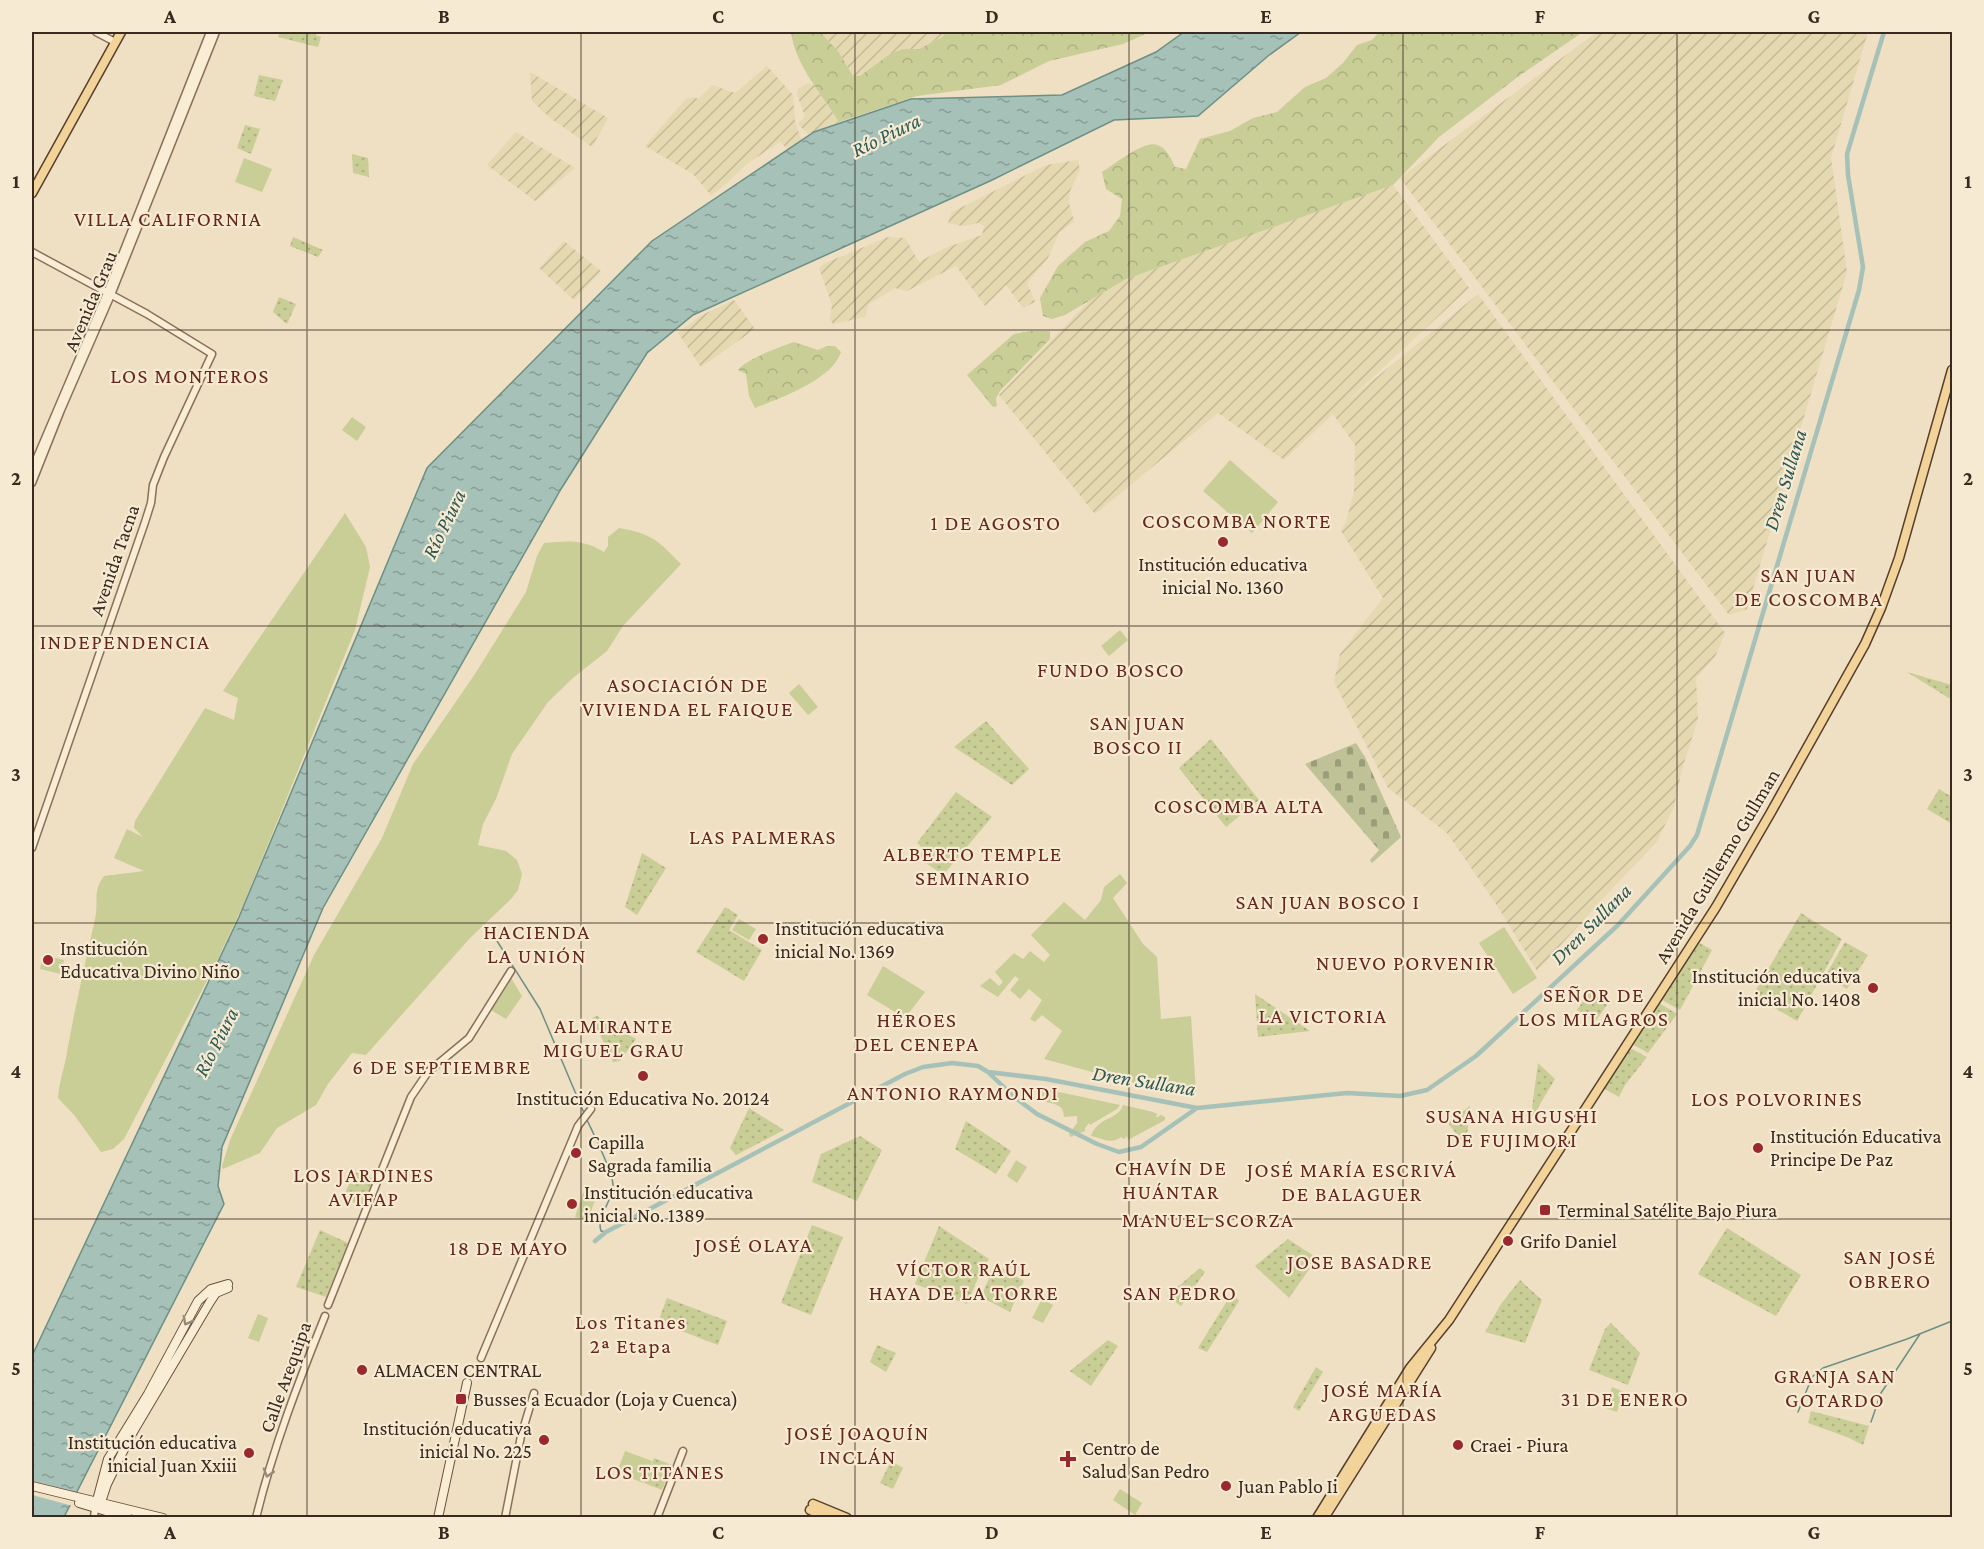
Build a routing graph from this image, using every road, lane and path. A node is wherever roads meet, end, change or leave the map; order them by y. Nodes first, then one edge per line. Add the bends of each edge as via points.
1 (96, 32) edge
2 (121, 32) edge
3 (210, 32) edge
4 (216, 32) edge
5 (114, 38) edge
6 (32, 182) edge
7 (32, 193) edge
8 (32, 252) edge
9 (109, 294) junction
10 (1953, 370) edge
11 (32, 469) edge
12 (32, 483) edge
13 (32, 848) edge
14 (511, 971) dead end
15 (591, 1109) dead end
16 (228, 1286) dead end
17 (328, 1305) dead end
18 (325, 1316) dead end
19 (1433, 1341) junction
20 (481, 1358) dead end
21 (467, 1383) dead end
22 (534, 1393) dead end
23 (683, 1451) dead end
24 (32, 1486) edge
25 (32, 1491) edge
26 (86, 1502) junction
27 (98, 1508) edge
28 (810, 1511) edge
29 (94, 1518) edge
30 (129, 1518) edge
31 (163, 1518) edge
32 (256, 1518) edge
33 (438, 1518) edge
34 (505, 1518) edge
35 (657, 1518) edge
36 (827, 1518) edge
37 (847, 1518) edge
38 (1317, 1518) edge
39 (1324, 1518) edge

1 - 5 street
2 - 5 main road
3 - 9 street, Avenida Grau
4 - 9 street, Avenida Grau
5 - 6 main road
5 - 7 main road
8 - 9 street
9 - 11 street, Avenida Grau
9 - 12 street, Avenida Grau
9 - 13 street, Avenida Tacna via 212,354 153,485 145,522
10 - 19 main road, Avenida Guillermo Gullman via 1899,558 1865,644 1709,917
14 - 17 street via 469,1038 428,1072 411,1097
15 - 20 street via 578,1126
16 - 27 main road via 211,1289 198,1301 108,1459
18 -> 32 street, Calle Arequipa via 292,1398
19 - 38 main road, Avenida Guillermo Gullman via 1410,1368
19 - 39 main road, Avenida Guillermo Gullman
21 - 33 main road
22 - 34 street
23 - 35 street
24 - 26 main road
25 - 26 main road
26 - 27 main road
27 - 29 street
27 - 30 main road
27 - 31 main road
28 - 36 main road
28 - 37 main road

